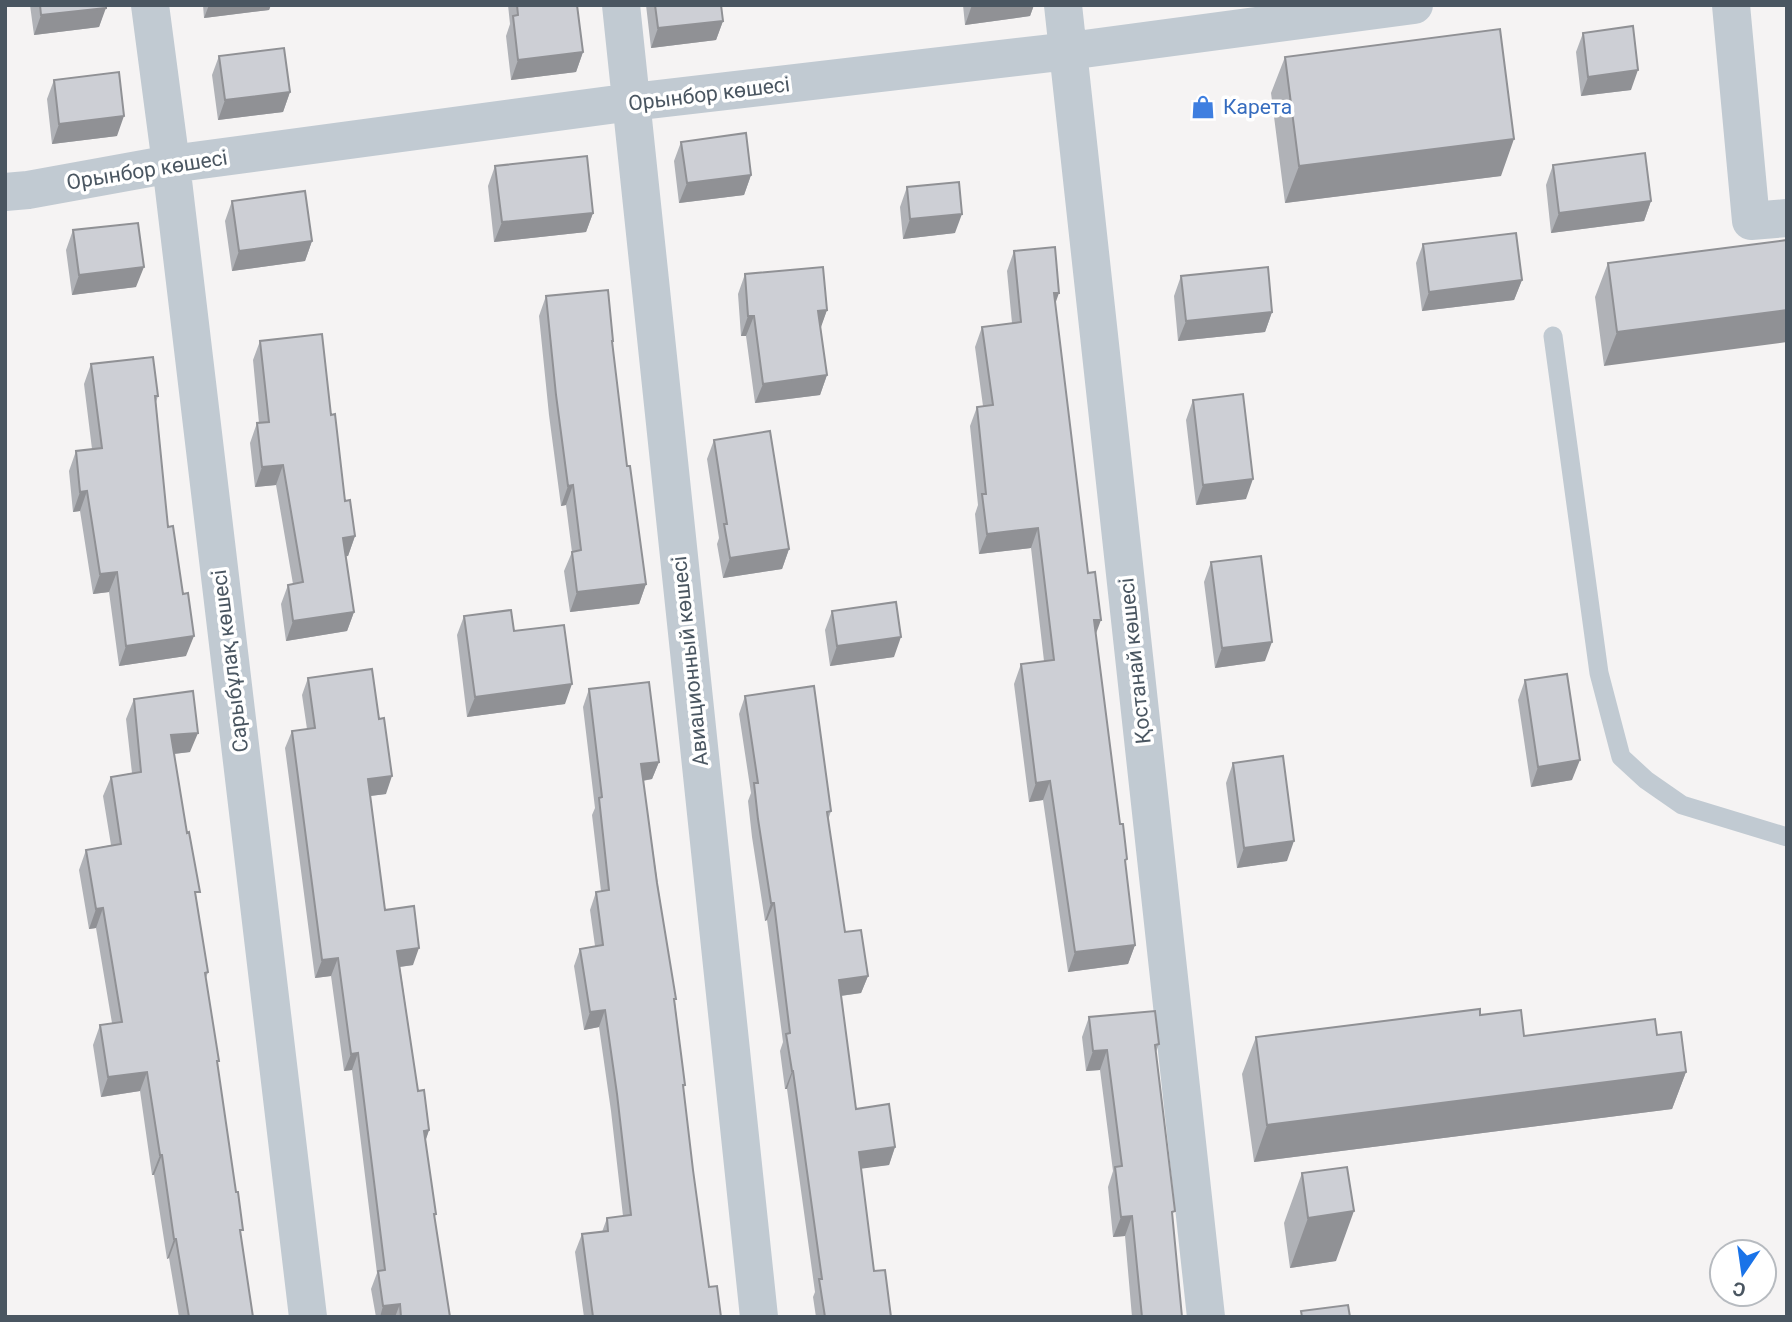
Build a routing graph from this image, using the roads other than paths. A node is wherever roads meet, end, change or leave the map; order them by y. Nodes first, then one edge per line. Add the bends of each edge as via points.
1 (150, 5) edge
2 (621, 5) edge
3 (1063, 5) edge
4 (1413, 5) edge
5 (1731, 5) edge
6 (1069, 51) junction
7 (632, 103) junction
8 (171, 164) junction
9 (5, 192) edge
10 (1787, 218) edge
11 (1553, 336) dead end
12 (1787, 837) edge
13 (308, 1317) edge
14 (759, 1317) edge
15 (1206, 1317) edge

1 - 8 street, Сарыбұлақ көшесі
2 - 7 street, Авиационный көшесі
3 - 6 street, Қостанай көшесі
4 - 6 street, Орынбор көшесі
5 - 10 street via 1751,221
6 - 7 street, Орынбор көшесі
6 - 15 street, Қостанай көшесі
7 - 8 street, Орынбор көшесі
7 - 14 street, Авиационный көшесі
8 - 9 street, Орынбор көшесі
8 - 13 street, Сарыбұлақ көшесі
11 - 12 lane via 1599,673 1621,757 1682,805

